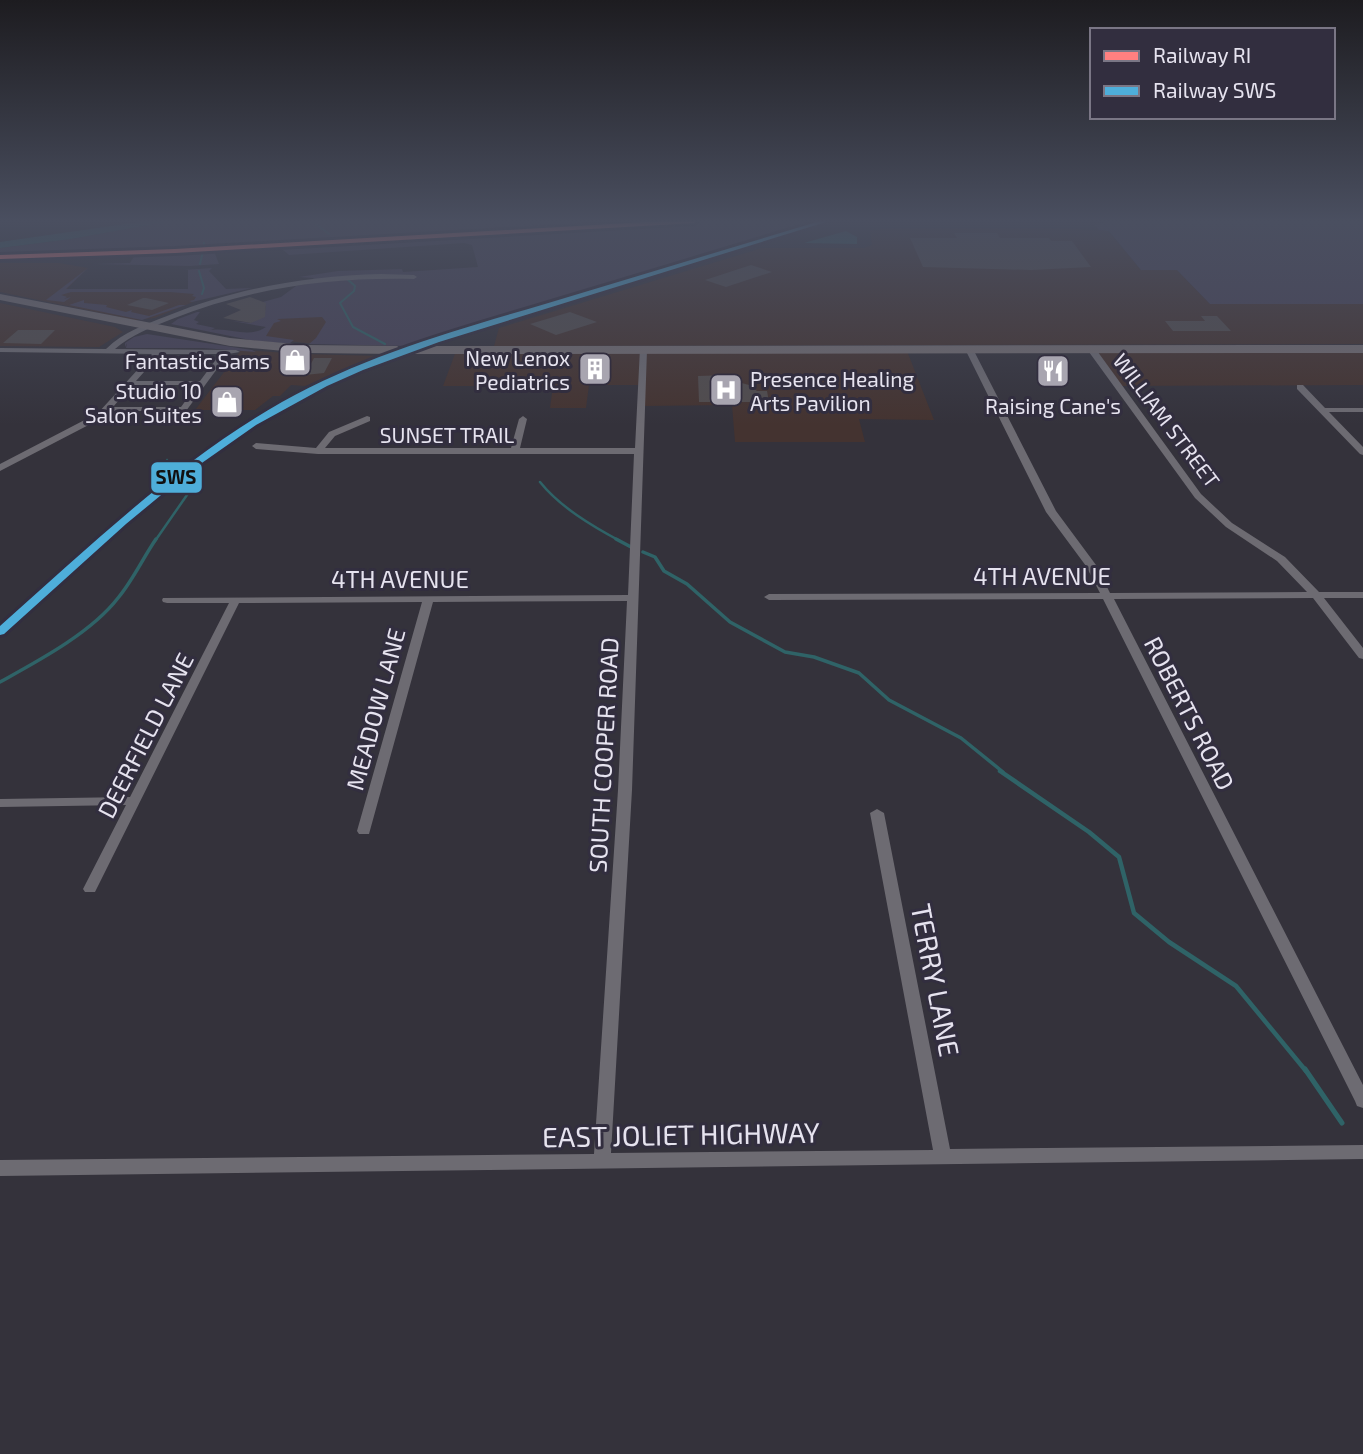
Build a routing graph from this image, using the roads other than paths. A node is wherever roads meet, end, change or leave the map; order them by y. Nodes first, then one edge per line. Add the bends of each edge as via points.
1 (265, 289) edge
2 (0, 297) edge
3 (146, 327) junction
4 (1363, 349) edge
5 (0, 350) edge
6 (108, 350) junction
7 (643, 350) junction
8 (1092, 350) junction
9 (158, 351) junction
10 (970, 351) junction
11 (226, 352) junction
12 (236, 352) dead end
13 (132, 383) junction
14 (202, 383) junction
15 (1300, 387) dead end
16 (109, 409) junction
17 (1363, 410) edge
18 (1323, 411) junction
19 (367, 419) dead end
20 (523, 419) dead end
21 (256, 446) dead end
22 (318, 451) junction
23 (515, 451) junction
24 (638, 451) junction
25 (1363, 452) edge
26 (0, 468) edge
27 (1316, 595) junction
28 (1363, 595) edge
29 (1106, 596) junction
30 (769, 597) dead end
31 (634, 598) junction
32 (236, 599) junction
33 (428, 599) junction
34 (167, 600) dead end
35 (1363, 656) edge
36 (135, 802) junction
37 (0, 803) edge
38 (877, 813) dead end
39 (364, 831) dead end
40 (90, 889) dead end
41 (1363, 1101) edge
42 (1363, 1152) edge
43 (943, 1156) junction
44 (602, 1162) junction
45 (0, 1168) edge

1 - 3 street via 233,294
2 - 3 main road
3 - 6 street
3 - 7 main road via 268,346
4 - 8 main road
5 - 6 street
6 - 9 street
7 - 10 main road
7 - 24 street, SOUTH COOPER ROAD
8 - 10 main road
8 - 27 street, WILLIAM STREET via 1198,496 1229,525 1282,559
9 - 11 street
9 - 13 street
10 - 29 street, ROBERTS ROAD via 1051,512 1091,565
11 - 12 street
11 - 14 street
13 - 14 street
13 - 16 street
14 - 16 street via 183,409
15 - 18 street
16 - 26 street
17 - 18 street
18 - 25 street
19 - 22 street via 332,434
20 - 23 street
21 - 22 street, SUNSET TRAIL
22 - 23 street, SUNSET TRAIL
23 - 24 street, SUNSET TRAIL
24 - 31 street, SOUTH COOPER ROAD
27 - 28 street, 4TH AVENUE
27 - 29 street, 4TH AVENUE
27 - 35 street, WILLIAM STREET
29 - 30 street, 4TH AVENUE
29 - 41 street, ROBERTS ROAD
31 - 33 street, 4TH AVENUE
31 - 44 street, SOUTH COOPER ROAD
32 - 33 street, 4TH AVENUE
32 - 34 street, 4TH AVENUE
32 - 36 street, DEERFIELD LANE
33 - 39 street, MEADOW LANE
36 - 37 street
36 - 40 street, DEERFIELD LANE
38 - 43 street, TERRY LANE
42 - 43 street, EAST JOLIET HIGHWAY
43 - 44 street, EAST JOLIET HIGHWAY
44 - 45 street, EAST JOLIET HIGHWAY

